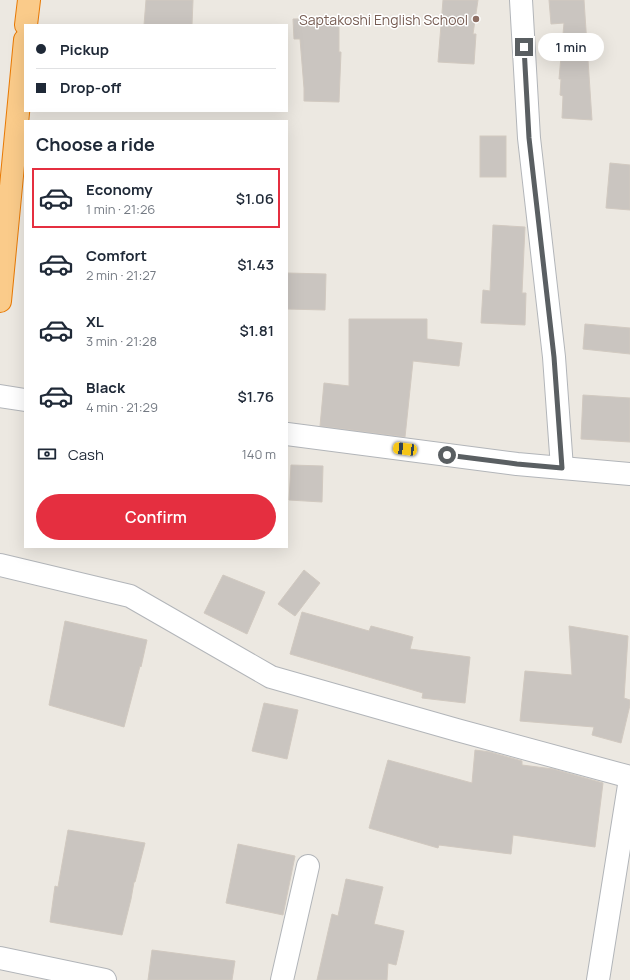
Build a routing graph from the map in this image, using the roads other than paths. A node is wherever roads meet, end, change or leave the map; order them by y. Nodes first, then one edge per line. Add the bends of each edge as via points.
1 (29, 0) edge
2 (521, 0) edge
3 (26, 24) edge
4 (24, 57) edge
5 (23, 74) edge
6 (1, 279) edge
7 (0, 302) edge
8 (0, 396) edge
9 (24, 400) edge
10 (288, 434) edge
11 (562, 468) junction
12 (630, 474) edge
13 (0, 565) edge
14 (630, 778) edge
15 (308, 866) dead end
16 (0, 958) edge
17 (105, 980) edge
18 (282, 980) edge
19 (598, 980) edge

1 - 3 highway
2 - 11 street via 529,138 554,357
4 - 5 highway
5 - 6 highway
6 - 7 highway
8 - 9 street
10 - 11 street
11 - 12 street
13 - 14 street via 130,596 271,677
14 - 19 street
15 - 18 street
16 - 17 street

